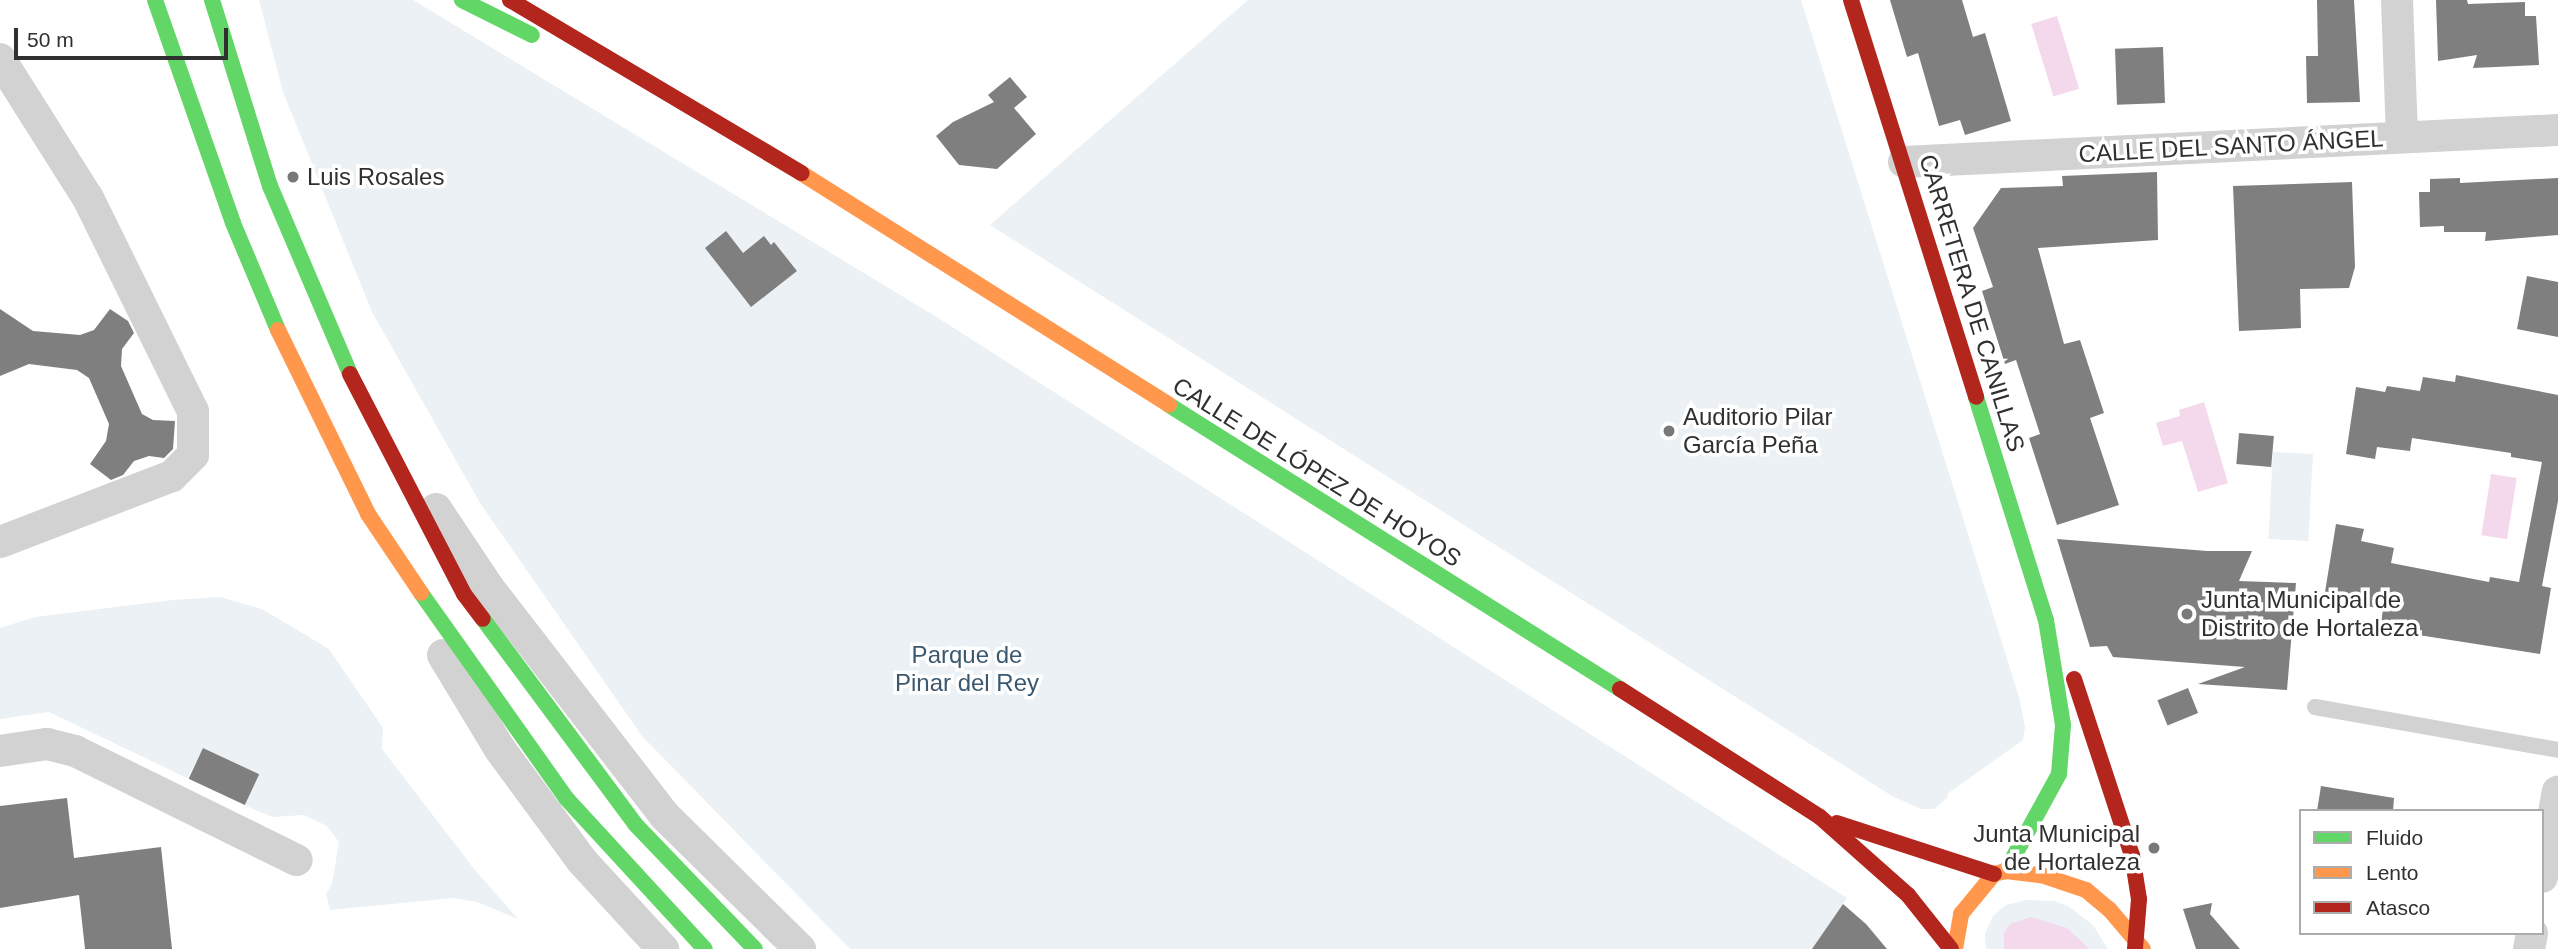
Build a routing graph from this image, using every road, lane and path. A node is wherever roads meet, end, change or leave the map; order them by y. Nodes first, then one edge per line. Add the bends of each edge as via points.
1 (155, 0) edge
2 (212, 0) edge
3 (462, 0) edge
4 (510, 0) edge
5 (1851, 0) edge
6 (2396, 0) edge
7 (0, 60) edge
8 (2558, 130) edge
9 (2402, 137) junction
10 (1904, 162) junction
11 (790, 166) junction
12 (358, 390) junction
13 (368, 514) junction
14 (0, 542) edge
15 (2046, 620) junction
16 (2315, 707) dead end
17 (2558, 750) edge
18 (0, 751) edge
19 (2558, 792) edge
20 (1820, 817) junction
21 (297, 860) dead end
22 (2544, 866) edge
23 (2000, 873) junction
24 (2138, 946) edge
25 (663, 949) edge
26 (705, 949) edge
27 (755, 949) edge
28 (800, 949) edge
29 (1953, 949) edge

1 - 13 street via 233,223 276,326
2 - 12 street via 270,186
3 - 11 street, CALLE DE LÓPEZ DE HOYOS
4 - 11 street, CALLE DE LÓPEZ DE HOYOS
5 - 10 street, CARRETERA DE CANILLAS
6 - 9 street
7 - 14 street via 89,198 193,411 193,455 172,475
8 - 9 street, CALLE DEL SANTO ÁNGEL
9 - 10 street, CALLE DEL SANTO ÁNGEL
10 - 15 street, CARRETERA DE CANILLAS
11 - 20 street, CALLE DE LÓPEZ DE HOYOS
12 - 27 street via 464,594 635,824
12 - 28 street via 488,587 665,816
13 - 25 street via 429,631 499,748 582,861
13 - 26 street via 465,659 566,797
15 - 23 street, CARRETERA DE CANILLAS via 2063,725 2059,774
15 - 24 street, CARRETERA DE CANILLAS via 2073,677 2132,855 2139,899
16 - 17 lane
18 - 21 street via 47,744 75,751
19 - 22 street
20 - 23 street, CALLE DE LÓPEZ DE HOYOS
20 - 29 street, CALLE DE LÓPEZ DE HOYOS via 1908,895
23 - 24 street, CALLE DE LÓPEZ DE HOYOS via 2041,875 2085,890 2109,909
23 - 29 street, CARRETERA DE CANILLAS via 1961,914

